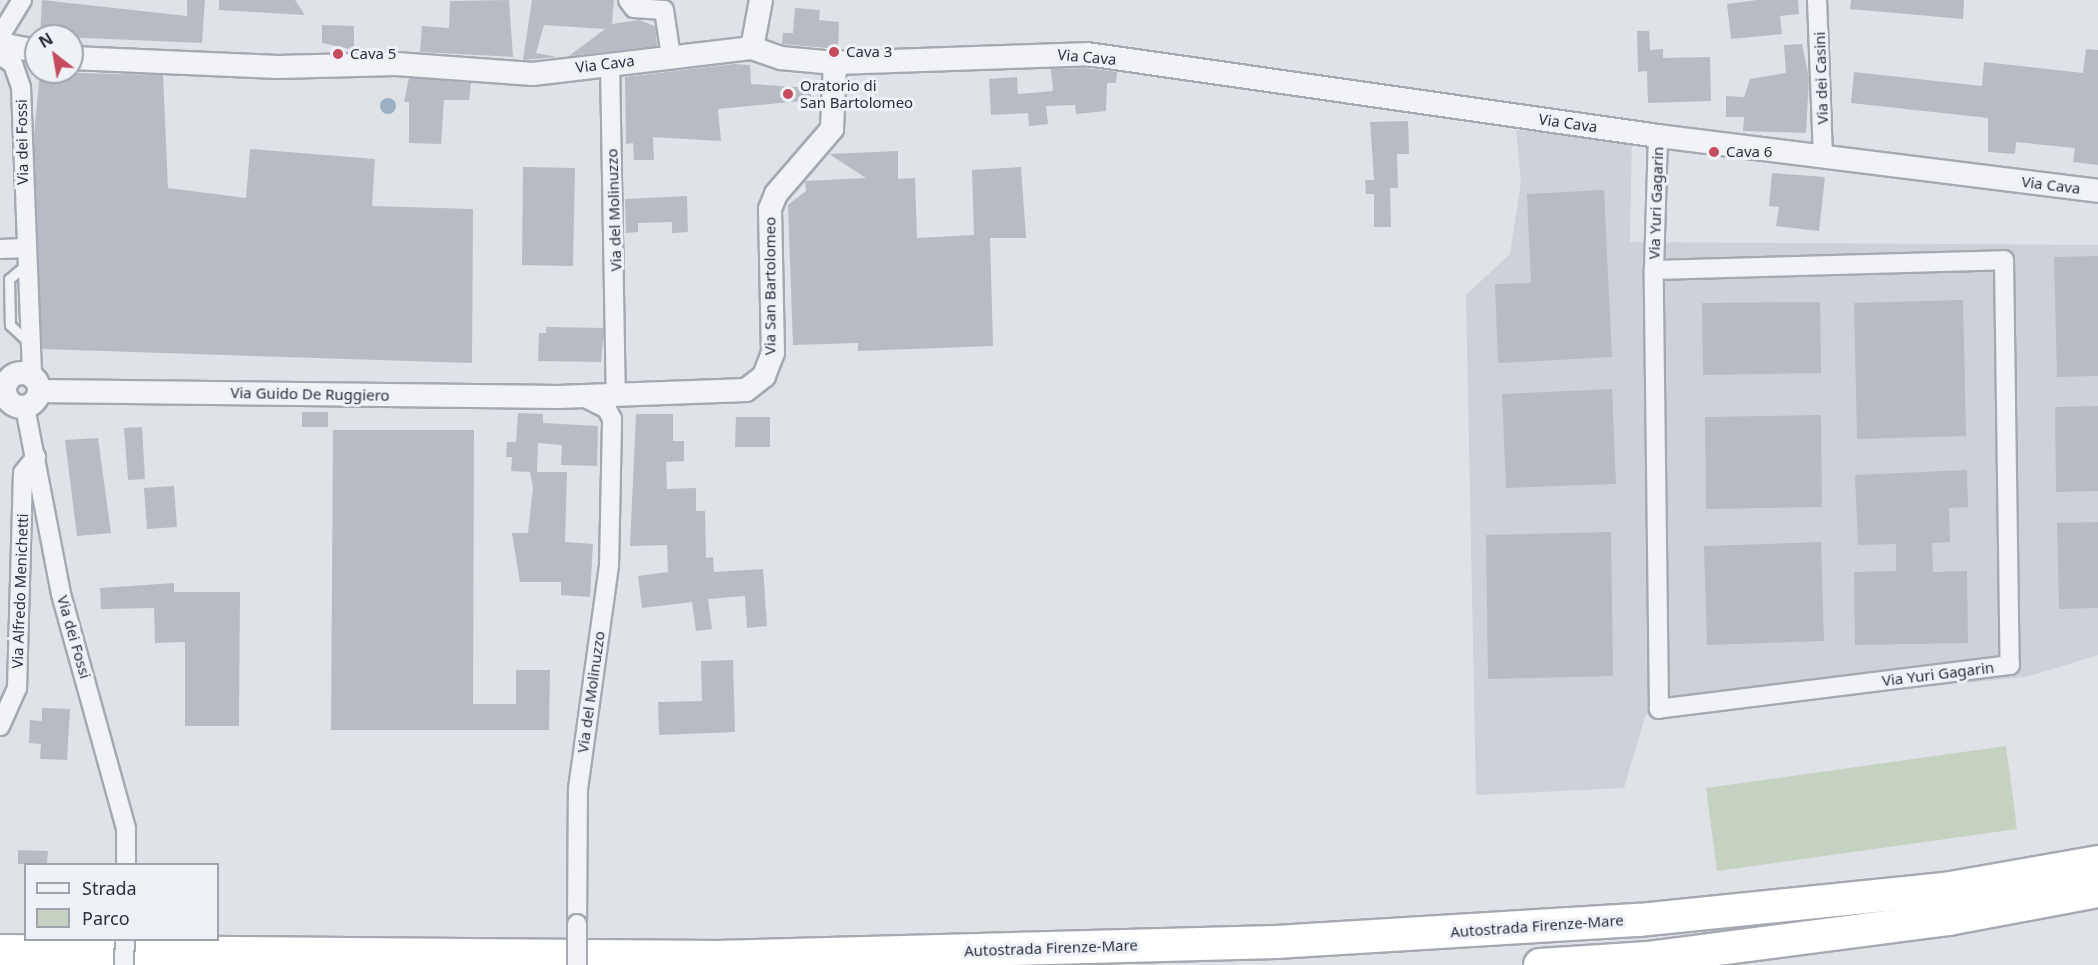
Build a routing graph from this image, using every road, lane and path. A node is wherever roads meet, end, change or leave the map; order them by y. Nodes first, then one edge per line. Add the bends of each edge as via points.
1 (22, 0) edge
2 (628, 0) edge
3 (761, 0) edge
4 (1817, 0) edge
5 (0, 36) edge
6 (0, 44) edge
7 (752, 48) junction
8 (24, 49) edge
9 (0, 55) edge
10 (671, 57) junction
11 (84, 59) edge
12 (610, 63) junction
13 (835, 63) junction
14 (1658, 136) junction
15 (1823, 157) junction
16 (2098, 191) edge
17 (0, 249) edge
18 (26, 256) junction
19 (1654, 270) junction
20 (3, 388) edge
21 (32, 392) junction
22 (615, 392) junction
23 (581, 396) junction
24 (612, 419) joint
25 (36, 457) junction
26 (0, 726) edge
27 (2098, 862) edge
28 (126, 863) edge
29 (2098, 891) edge
30 (125, 941) edge
31 (0, 951) edge
32 (124, 965) edge
33 (577, 965) edge
34 (1540, 965) edge

1 - 5 street
2 - 10 street via 634,8 664,10
3 - 7 street
4 - 15 street, Via dei Casini
6 - 8 street
7 - 10 street, Via Cava
7 - 13 street, Via Cava via 781,58
9 - 18 street, Via dei Fossi via 13,64 21,87
10 - 12 street, Via Cava
11 - 12 street, Via Cava via 278,67 396,64 533,74
12 - 22 street, Via del Molinuzzo
13 - 14 street, Via Cava via 1087,54
13 - 22 street, Via San Bartolomeo via 832,129 776,194 770,209 773,354 764,376 746,390
14 - 15 street, Via Cava
14 - 19 street, Via Yuri Gagarin
15 - 16 street, Via Cava
17 - 18 street
18 - 21 street, Via dei Fossi
19 - 19 street, Via Yuri Gagarin via 2004,260 2010,664 1659,709
20 - 21 street via 9,401
21 - 23 street, Via Guido De Ruggiero
21 - 25 street, Via dei Fossi
22 - 23 street, Via Guido De Ruggiero
23 - 24 street, Via Guido De Ruggiero via 607,408
24 - 33 street, Via del Molinuzzo, bridge via 609,566 578,789
25 - 26 street, Via Alfredo Menichetti via 23,473 17,688
25 - 28 street, Via dei Fossi via 61,594 126,829
27 - 31 highway, Autostrada Firenze-Mare via 1945,889 1639,920 1276,942 717,957
29 - 34 highway via 1948,919 1648,958
30 - 32 street, bridge

